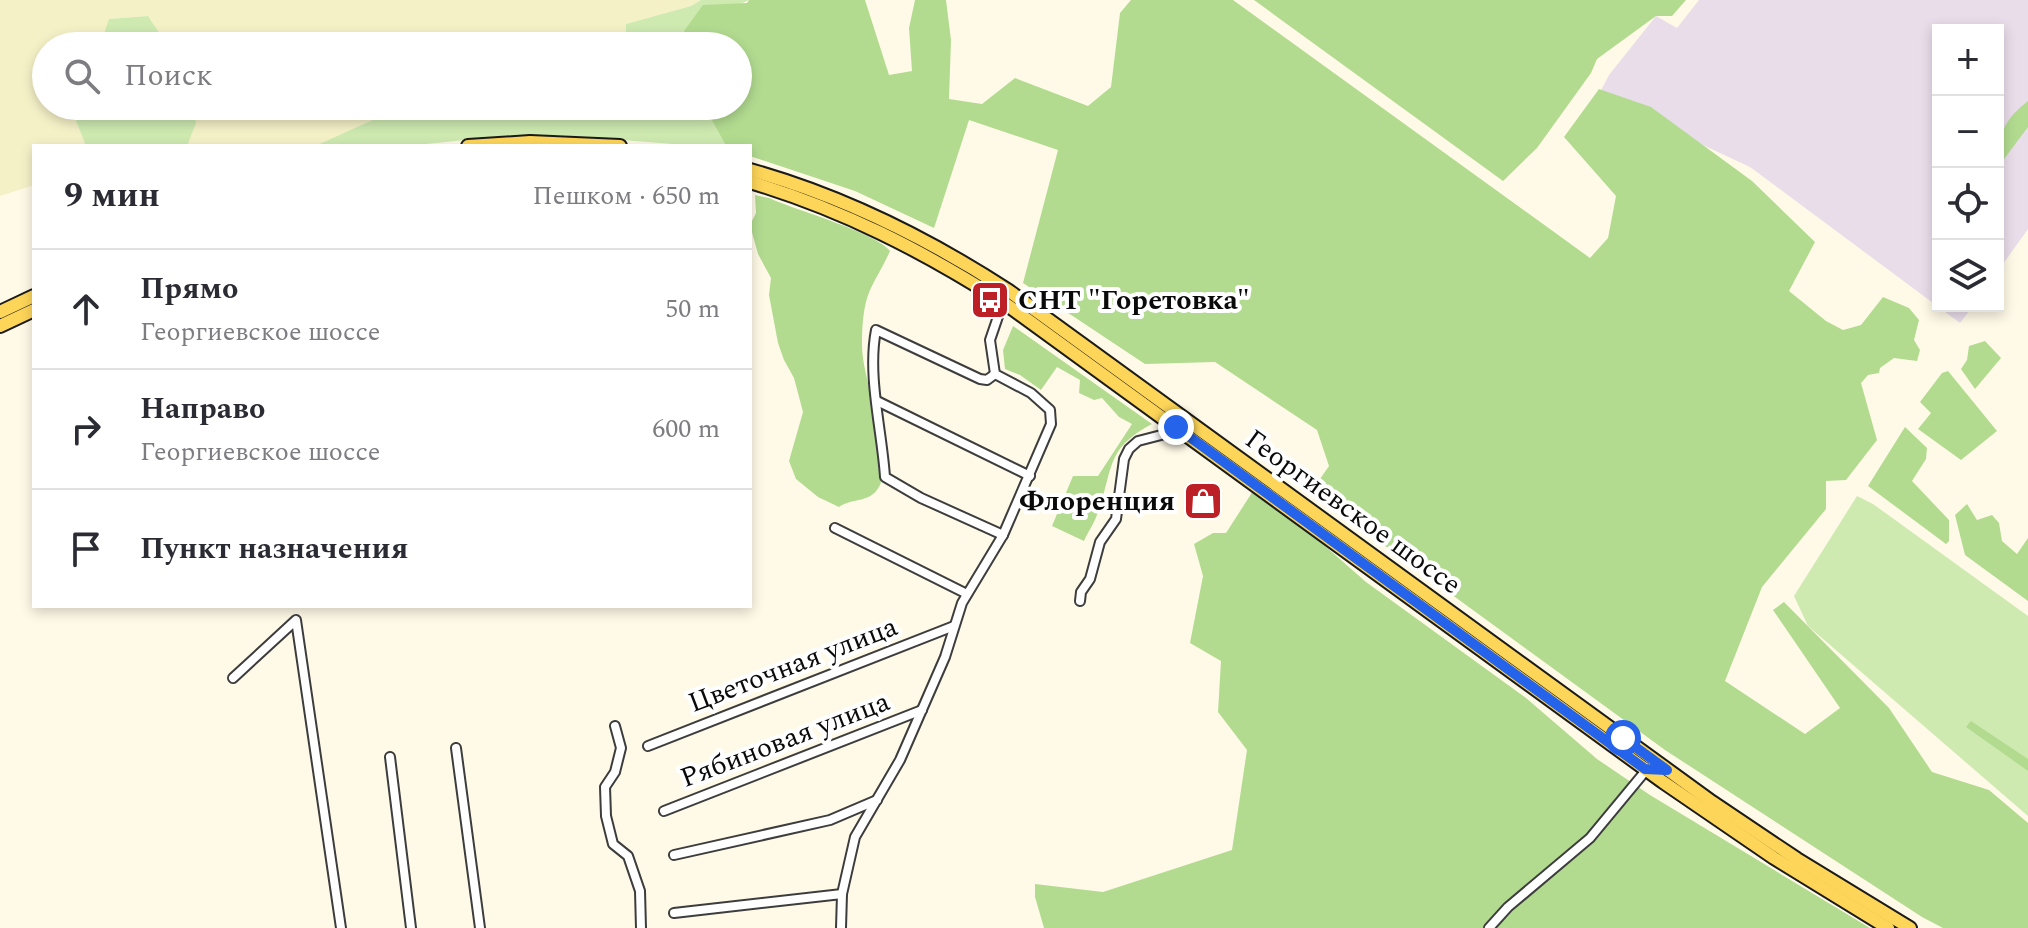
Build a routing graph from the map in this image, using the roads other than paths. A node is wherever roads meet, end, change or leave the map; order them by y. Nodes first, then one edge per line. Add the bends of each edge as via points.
1 (499, 144) edge
2 (575, 144) edge
3 (752, 171) edge
4 (752, 183) edge
5 (32, 297) edge
6 (1003, 302) junction
7 (32, 311) edge
8 (0, 312) edge
9 (0, 326) edge
10 (995, 374) junction
11 (877, 401) junction
12 (1176, 427) junction
13 (1030, 476) junction
14 (835, 528) dead end
15 (1003, 535) junction
16 (967, 594) junction
17 (1080, 601) dead end
18 (954, 626) junction
19 (233, 678) dead end
20 (922, 710) junction
21 (615, 726) dead end
22 (648, 746) dead end
23 (456, 748) dead end
24 (390, 757) dead end
25 (1645, 769) junction
26 (1667, 770) junction
27 (877, 800) junction
28 (664, 811) dead end
29 (674, 855) dead end
30 (842, 894) junction
31 (674, 913) dead end
32 (341, 928) edge
33 (411, 928) edge
34 (480, 928) edge
35 (641, 928) edge
36 (841, 928) edge
37 (1489, 928) edge
38 (1888, 928) edge
39 (1910, 928) edge

1 - 2 main road
3 - 26 main road, Георгиевское шоссе via 878,217 993,280
4 - 6 main road, Георгиевское шоссе via 894,237
5 - 8 main road
6 - 10 street via 990,340
6 - 12 main road, Георгиевское шоссе
7 - 9 main road
10 - 11 street via 980,379 876,330 871,354
10 - 13 street via 1050,410 1051,424
11 - 13 street
11 - 15 street via 885,477
12 - 17 street via 1129,449 1116,519 1100,542
12 - 25 main road, Георгиевское шоссе
13 - 15 street
14 - 16 street
15 - 16 street
16 - 18 street
18 - 20 street
18 - 22 street, Цветочная улица
19 - 32 street via 296,620
20 - 27 street
20 - 28 street, Рябиновая улица
21 - 35 street via 621,748 605,787 606,816 613,844 628,856 640,891
23 - 34 street
24 - 33 street
25 - 26 street
25 - 37 street via 1590,838
25 - 38 main road, Георгиевское шоссе
26 - 39 main road, Георгиевское шоссе
27 - 29 street via 830,820
27 - 30 street via 855,837
30 - 31 street
30 - 36 street

